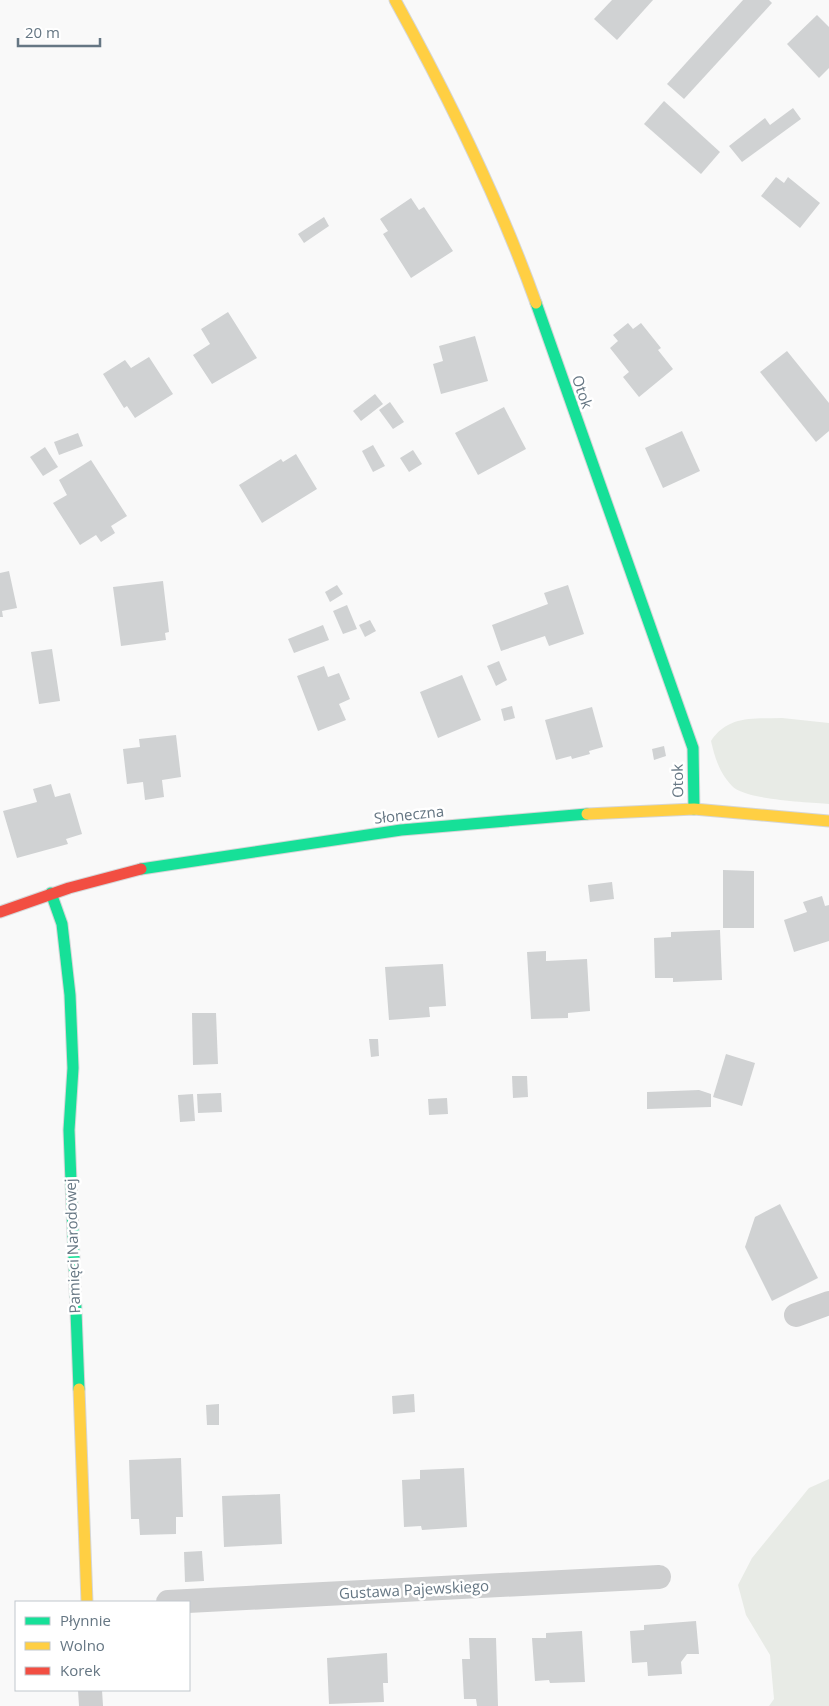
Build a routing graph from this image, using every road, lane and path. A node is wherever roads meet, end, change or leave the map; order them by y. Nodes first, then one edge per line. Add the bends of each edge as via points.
1 (395, 0) edge
2 (694, 809) junction
3 (829, 821) edge
4 (51, 892) junction
5 (0, 912) edge
6 (829, 1303) edge
7 (796, 1315) dead end
8 (659, 1577) dead end
9 (87, 1601) edge
10 (188, 1601) edge
11 (90, 1691) edge
12 (91, 1706) edge

1 - 2 street, Otok via 440,80 516,248 693,748
2 - 3 street, Słoneczna
2 - 4 street, Słoneczna via 562,815 401,830 139,870
4 - 5 street, Słoneczna
4 - 9 street, Pamięci Narodowej via 62,924 70,994 73,1068 69,1130
6 - 7 street
8 - 10 street, Gustawa Pajewskiego
11 - 12 street

